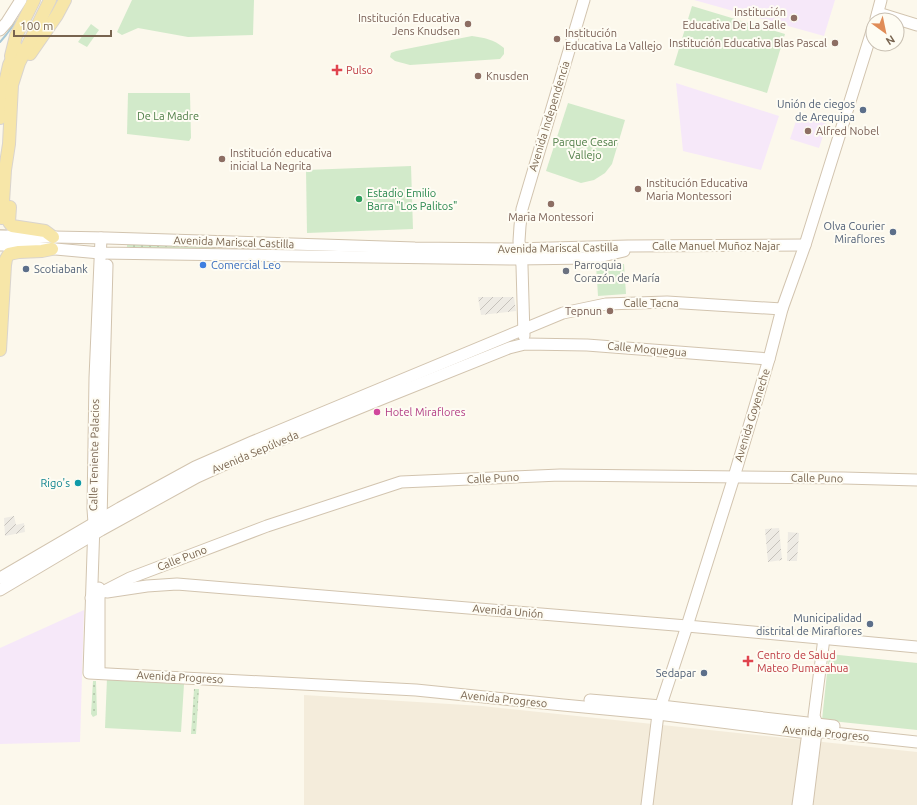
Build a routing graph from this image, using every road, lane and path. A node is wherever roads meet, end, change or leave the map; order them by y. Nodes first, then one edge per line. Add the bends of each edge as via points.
1 (21, 0) edge
2 (34, 0) edge
3 (41, 0) edge
4 (50, 0) edge
5 (64, 0) edge
6 (584, 0) edge
7 (882, 0) edge
8 (878, 12) edge
9 (905, 22) edge
10 (917, 25) edge
11 (0, 30) edge
12 (865, 52) edge
13 (13, 68) junction
14 (0, 118) edge
15 (9, 144) junction
16 (2, 218) dead end
17 (0, 236) edge
18 (104, 238) junction
19 (53, 243) junction
20 (0, 245) edge
21 (805, 245) junction
22 (628, 246) junction
23 (104, 253) junction
24 (426, 253) junction
25 (521, 254) junction
26 (594, 258) junction
27 (628, 258) dead end
28 (782, 309) junction
29 (524, 329) junction
30 (525, 344) junction
31 (0, 350) edge
32 (769, 359) junction
33 (300, 427) junction
34 (734, 477) junction
35 (917, 480) edge
36 (97, 527) junction
37 (20, 572) junction
38 (0, 578) edge
39 (0, 590) edge
40 (95, 596) junction
41 (687, 626) junction
42 (824, 638) junction
43 (917, 647) edge
44 (94, 670) joint
45 (660, 710) junction
46 (813, 726) junction
47 (917, 736) edge
48 (917, 742) edge
49 (648, 805) edge
50 (798, 805) edge
51 (807, 805) edge

1 - 11 main road
2 - 13 main road via 16,36
3 - 13 main road
4 - 13 main road via 19,63
5 - 13 main road via 57,15
6 - 25 main road, Avenida Independencia via 522,209
7 - 8 main road
9 - 10 main road
12 - 21 main road, Avenida Goyeneche
13 - 14 main road via 2,97
13 - 15 main road
15 - 16 main road
15 - 19 main road via 12,177 10,223 14,227 45,231
17 - 19 main road, Avenida Mariscal Castilla
18 - 19 main road, Avenida Mariscal Castilla
18 - 23 main road, Calle Teniente Palacios
18 - 24 main road, Avenida Mariscal Castilla
19 - 20 main road, Avenida Mariscal Castilla
19 - 23 main road, Avenida Mariscal Castilla
19 - 31 main road via 42,251 19,252 7,256
21 - 22 main road, Calle Manuel Muñoz Najar
21 - 28 main road, Avenida Goyeneche
22 - 25 main road, Avenida Mariscal Castilla
22 - 26 main road, Avenida Mariscal Castilla via 623,252
23 - 24 main road, Avenida Mariscal Castilla
23 - 36 main road, Calle Teniente Palacios via 104,379
24 - 25 main road, Avenida Mariscal Castilla
25 - 26 main road, Avenida Mariscal Castilla
25 - 29 main road, Avenida Independencia
26 - 27 main road
28 - 29 main road, Calle Tacna via 667,302 606,304 562,313
28 - 32 main road, Avenida Goyeneche
29 - 30 main road, Avenida Independencia
29 - 33 main road, Avenida Sepúlveda
30 - 32 main road, Calle Moquegua via 587,345
30 - 33 main road, Avenida Sepúlveda
32 - 34 main road, Avenida Goyeneche
33 - 36 main road, Avenida Sepúlveda
34 - 35 main road, Calle Puno
34 - 40 main road, Calle Puno via 553,475 401,482 267,526 130,578
34 - 41 main road, Avenida Goyeneche
36 - 37 main road, Avenida Sepúlveda
36 - 40 main road, Calle Teniente Palacios
37 - 38 main road, Avenida Sepúlveda
37 - 39 main road, Avenida Sepúlveda
40 - 41 main road, Avenida Unión via 147,586 177,584
40 - 44 main road, Calle Teniente Palacios
41 - 42 main road, Avenida Unión
41 - 45 main road, Avenida Goyeneche
42 - 43 main road, Avenida Unión
42 - 46 main road
44 - 45 main road, Avenida Progreso via 416,690 578,707
45 - 46 main road, Avenida Progreso via 800,732
45 - 49 main road, Avenida Goyeneche
46 - 47 main road, Avenida Progreso
46 - 48 main road, Avenida Progreso via 824,732
46 - 50 main road
46 - 51 main road

